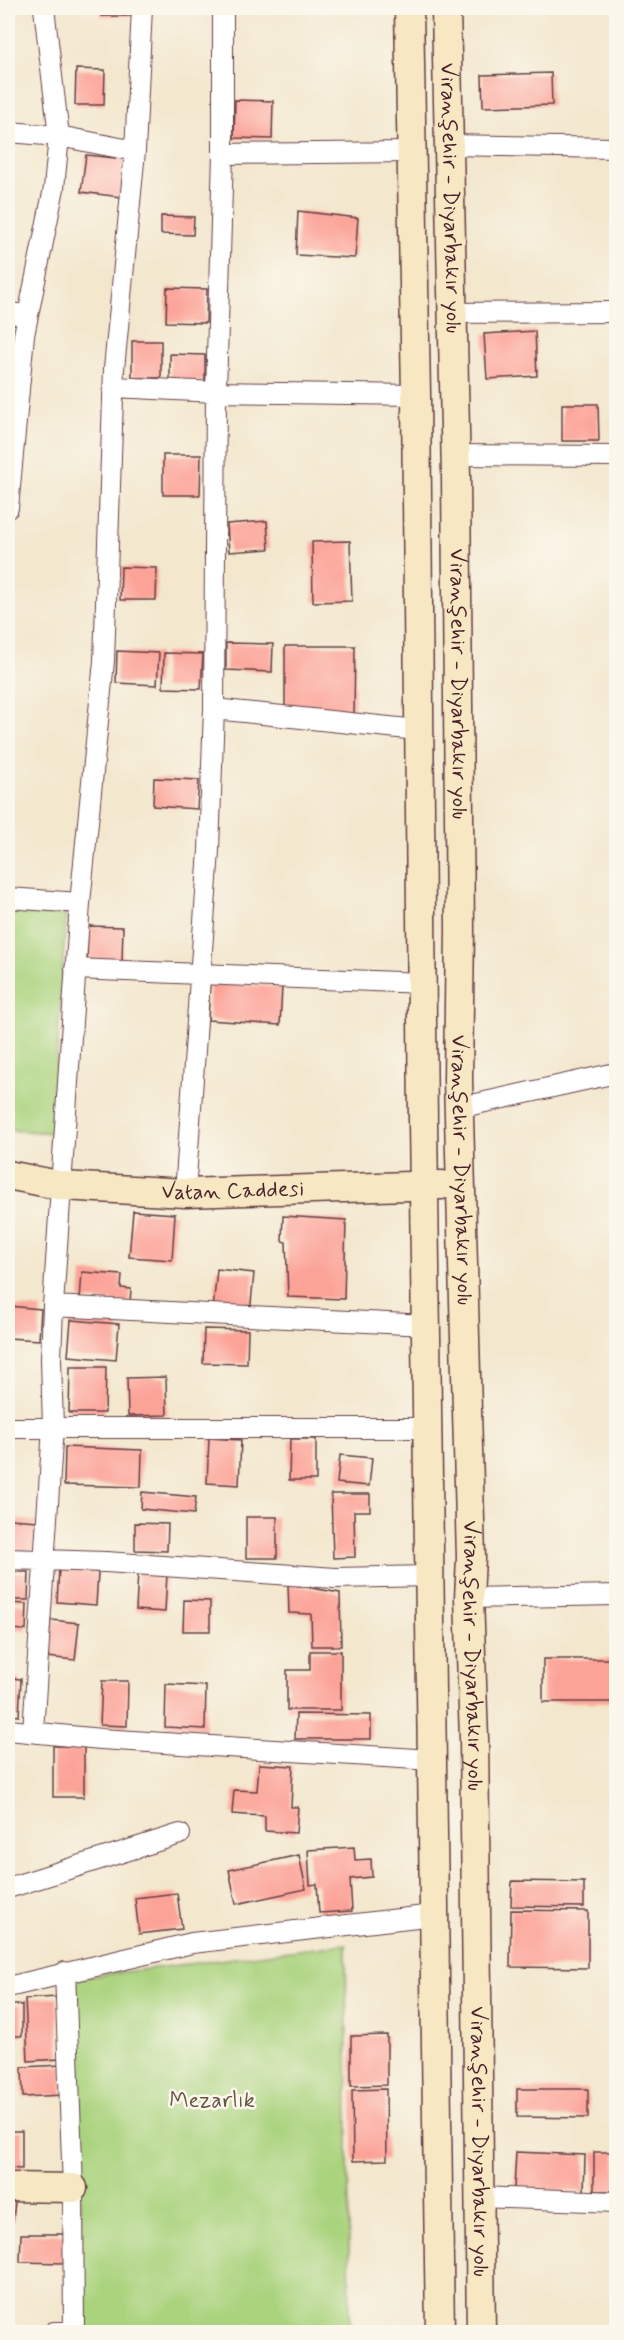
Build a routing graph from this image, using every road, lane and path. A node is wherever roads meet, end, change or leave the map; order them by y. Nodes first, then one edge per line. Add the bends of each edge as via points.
1 (44, 8) edge
2 (142, 8) edge
3 (223, 8) edge
4 (409, 8) edge
5 (446, 8) edge
6 (8, 132) edge
7 (59, 136) junction
8 (450, 145) junction
9 (616, 148) edge
10 (135, 151) junction
11 (411, 152) junction
12 (223, 154) junction
13 (616, 312) edge
14 (8, 313) edge
15 (452, 313) junction
16 (28, 315) junction
17 (114, 387) junction
18 (216, 392) junction
19 (416, 395) junction
20 (455, 455) junction
21 (616, 456) edge
22 (8, 508) edge
23 (214, 709) junction
24 (418, 730) junction
25 (8, 898) edge
26 (80, 903) junction
27 (75, 969) junction
28 (201, 975) junction
29 (423, 983) junction
30 (616, 1073) edge
31 (458, 1108) junction
32 (8, 1175) edge
33 (460, 1184) junction
34 (63, 1186) junction
35 (424, 1186) junction
36 (185, 1193) junction
37 (53, 1306) junction
38 (426, 1325) junction
39 (53, 1427) junction
40 (8, 1428) edge
41 (427, 1428) junction
42 (8, 1559) edge
43 (43, 1561) junction
44 (429, 1576) junction
45 (616, 1595) edge
46 (469, 1598) junction
47 (8, 1730) edge
48 (33, 1732) junction
49 (432, 1760) junction
50 (180, 1834) dead end
51 (8, 1888) edge
52 (434, 1915) junction
53 (65, 1972) junction
54 (8, 1987) edge
55 (8, 2187) edge
56 (73, 2188) junction
57 (479, 2197) junction
58 (616, 2202) edge
59 (54, 2332) edge
60 (74, 2332) edge
61 (440, 2332) edge
62 (481, 2332) edge

1 - 7 street
2 - 10 street
3 - 12 street
4 - 11 main road, Viranşehir - Diyarbakır yolu
5 - 8 main road, Viranşehir - Diyarbakır yolu
6 - 7 street
7 - 10 street
7 - 16 street via 54,188
8 - 9 street
8 - 15 main road, Viranşehir - Diyarbakır yolu
10 - 17 street
11 - 12 street
11 - 19 main road, Viranşehir - Diyarbakır yolu
12 - 18 street
13 - 15 street
14 - 16 street
15 - 20 main road, Viranşehir - Diyarbakır yolu
16 - 22 street
17 - 18 street
17 - 26 street via 104,661
18 - 19 street
18 - 23 street
19 - 24 main road, Viranşehir - Diyarbakır yolu
20 - 21 street
20 - 31 main road, Viranşehir - Diyarbakır yolu
23 - 24 street
23 - 28 street
24 - 29 main road, Viranşehir - Diyarbakır yolu
25 - 26 street
26 - 27 street
27 - 28 street
27 - 34 street
28 - 29 street
28 - 36 street
29 - 35 main road, Viranşehir - Diyarbakır yolu
30 - 31 street
31 - 33 main road, Viranşehir - Diyarbakır yolu
32 - 34 main road, Vatan Caddesi
33 - 35 main road, Vatan Caddesi
33 - 46 main road, Viranşehir - Diyarbakır yolu
34 - 36 main road, Vatan Caddesi
34 - 37 street
35 - 36 main road, Vatan Caddesi
35 - 38 main road, Viranşehir - Diyarbakır yolu
37 - 38 street
37 - 39 street
38 - 41 main road, Viranşehir - Diyarbakır yolu
39 - 40 street
39 - 41 street
39 - 43 street
41 - 44 main road, Viranşehir - Diyarbakır yolu
42 - 43 street
43 - 44 street via 335,1578
43 - 48 street
44 - 49 main road, Viranşehir - Diyarbakır yolu
45 - 46 street
46 - 57 main road, Viranşehir - Diyarbakır yolu
47 - 48 street
48 - 49 street
49 - 52 main road, Viranşehir - Diyarbakır yolu
50 - 51 street
52 - 53 street via 192,1943
52 - 61 main road, Viranşehir - Diyarbakır yolu
53 - 54 street
53 - 56 street
55 - 56 main road
56 - 60 street
57 - 58 street
57 - 62 main road, Viranşehir - Diyarbakır yolu
59 - 60 street

